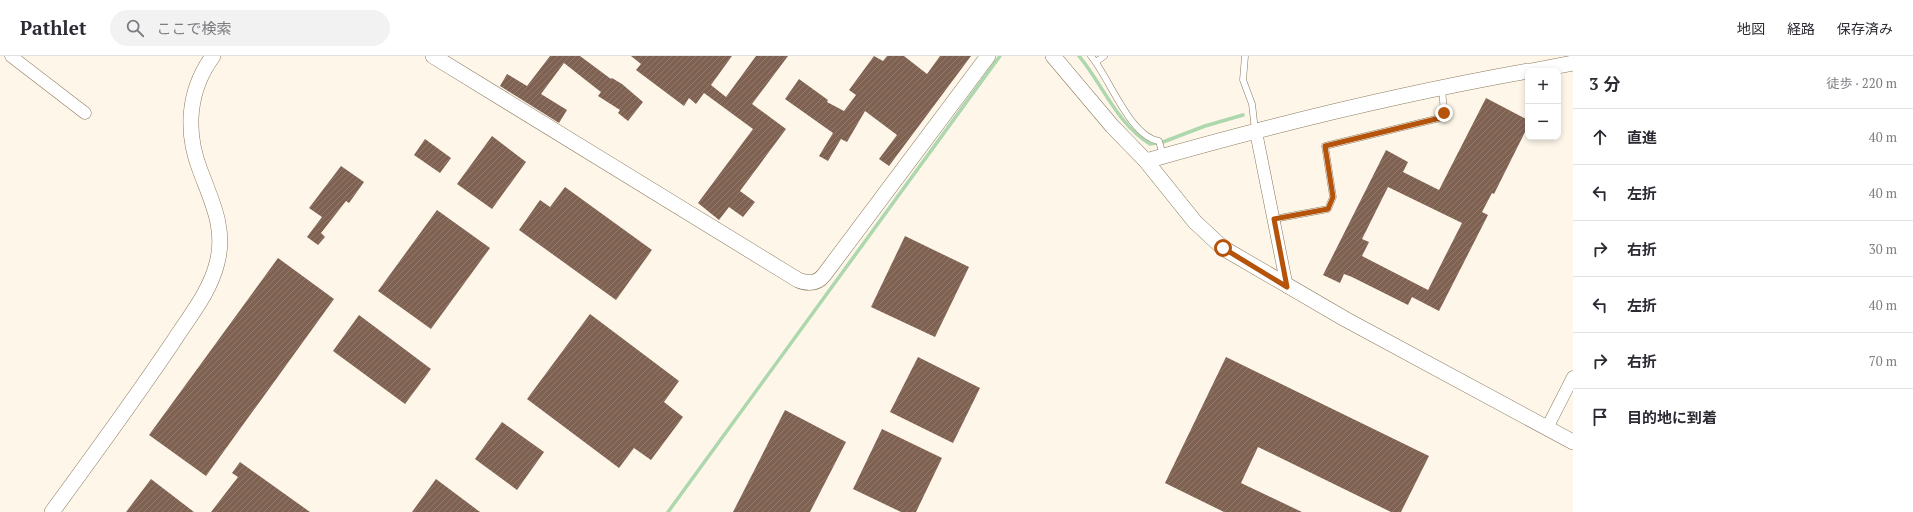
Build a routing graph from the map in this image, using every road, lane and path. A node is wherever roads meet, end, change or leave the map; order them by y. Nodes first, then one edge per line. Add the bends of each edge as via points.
1 (11, 56) edge
2 (213, 56) edge
3 (433, 56) edge
4 (988, 56) edge
5 (1053, 56) edge
6 (1090, 56) edge
7 (1104, 56) edge
8 (1245, 56) edge
9 (1096, 62) junction
10 (1573, 64) edge
11 (1548, 68) edge
12 (1525, 72) edge
13 (1442, 87) junction
14 (85, 113) dead end
15 (1256, 132) junction
16 (1163, 156) junction
17 (1146, 161) junction
18 (1274, 219) junction
19 (1287, 287) junction
20 (1573, 377) edge
21 (1547, 428) junction
22 (1573, 442) edge
23 (52, 512) edge

1 - 14 street
2 - 23 street via 196,88 190,122 196,158 215,206 220,228 220,252 213,276 199,302 135,398
3 - 4 street via 798,280 811,283 824,275
5 - 17 street via 1112,126
6 - 9 lane
7 - 9 lane
8 - 15 lane via 1243,80 1252,104
9 - 16 lane via 1117,100 1139,130 1150,140 1159,141
10 - 11 street
12 - 13 street
13 - 15 street
13 - 18 lane via 1444,113 1440,118 1325,146 1333,197 1328,209
15 - 16 street
15 - 18 street
16 - 17 street
17 - 19 street via 1195,222 1223,248
18 - 19 street
19 - 21 street
20 - 21 street
21 - 22 street

